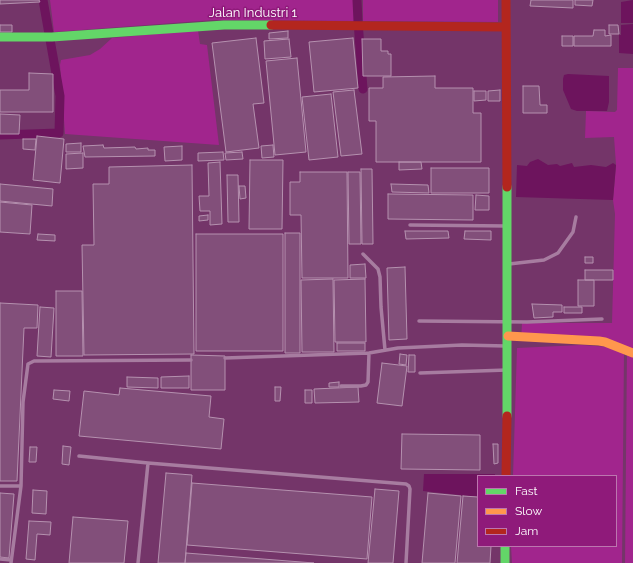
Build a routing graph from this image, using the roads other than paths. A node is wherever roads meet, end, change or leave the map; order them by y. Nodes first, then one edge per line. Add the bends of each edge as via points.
1 (506, 0) edge
2 (506, 26) junction
3 (0, 37) edge
4 (576, 217) dead end
5 (410, 225) dead end
6 (507, 226) junction
7 (363, 254) dead end
8 (507, 264) junction
9 (602, 319) dead end
10 (419, 321) dead end
11 (508, 322) junction
12 (508, 336) junction
13 (507, 346) junction
14 (385, 350) junction
15 (369, 353) junction
16 (633, 353) edge
17 (226, 358) dead end
18 (191, 360) dead end
19 (508, 370) junction
20 (420, 372) dead end
21 (341, 386) dead end
22 (79, 456) dead end
23 (148, 463) junction
24 (506, 475) edge
25 (0, 486) edge
26 (21, 486) junction
27 (505, 547) edge
28 (0, 560) edge
29 (11, 562) edge
30 (138, 563) edge
31 (406, 563) edge
32 (505, 563) edge

1 - 2 street
2 - 3 street, Jalan Industri 1 via 224,25 49,37
2 - 6 street
4 - 8 lane via 573,232 558,253 544,260
5 - 6 lane
6 - 8 street
7 - 14 lane via 378,269 380,277
8 - 11 street
9 - 11 lane
10 - 11 lane
11 - 12 street
12 - 13 street
12 - 16 street via 599,341
13 - 14 lane via 462,345
13 - 19 street
14 - 15 lane
15 - 17 lane
15 - 21 lane via 366,385
18 - 26 lane via 30,362 23,402
19 - 20 lane
19 - 24 street
22 - 23 lane
23 - 30 lane
23 - 31 lane via 406,484 410,489
25 - 26 lane
26 - 29 lane
27 - 32 street
28 - 29 lane

